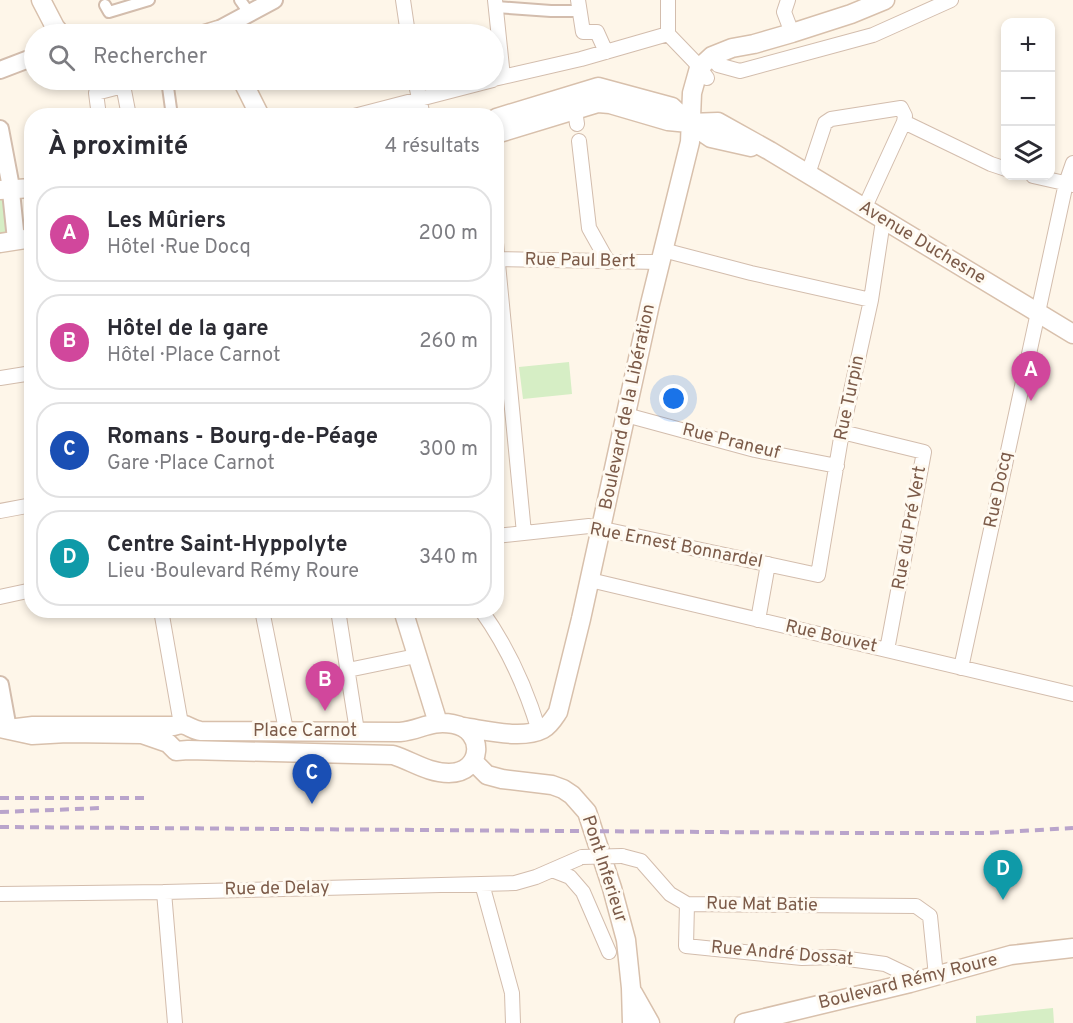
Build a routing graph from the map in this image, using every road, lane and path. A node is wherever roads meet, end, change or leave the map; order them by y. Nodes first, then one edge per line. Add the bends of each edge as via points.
1 (41, 0) edge
2 (149, 0) edge
3 (240, 0) edge
4 (274, 0) edge
5 (403, 0) edge
6 (668, 0) edge
7 (788, 0) edge
8 (885, 0) edge
9 (951, 0) edge
10 (128, 3) edge
11 (496, 3) edge
12 (105, 5) dead end
13 (579, 6) edge
14 (250, 14) junction
15 (53, 24) edge
16 (231, 24) edge
17 (407, 24) edge
18 (496, 24) edge
19 (792, 33) junction
20 (668, 34) junction
21 (606, 52) junction
22 (24, 61) edge
23 (0, 70) edge
24 (708, 70) junction
25 (504, 77) edge
26 (103, 90) edge
27 (124, 90) edge
28 (168, 90) edge
29 (247, 90) edge
30 (416, 90) edge
31 (456, 90) edge
32 (418, 100) junction
33 (98, 108) edge
34 (128, 108) edge
35 (171, 108) edge
36 (256, 108) edge
37 (386, 108) edge
38 (420, 108) edge
39 (504, 116) edge
40 (904, 122) junction
41 (689, 123) junction
42 (0, 129) edge
43 (504, 132) edge
44 (579, 141) dead end
45 (1073, 163) edge
46 (1001, 167) edge
47 (808, 174) junction
48 (1051, 180) edge
49 (6, 184) edge
50 (1070, 184) edge
51 (24, 187) edge
52 (864, 209) junction
53 (883, 221) junction
54 (16, 240) edge
55 (662, 256) junction
56 (504, 260) edge
57 (608, 262) junction
58 (871, 300) junction
59 (1037, 313) junction
60 (504, 315) edge
61 (1073, 334) edge
62 (24, 374) edge
63 (0, 378) edge
64 (626, 415) junction
65 (842, 432) junction
66 (837, 466) junction
67 (24, 507) edge
68 (0, 511) edge
69 (601, 527) junction
70 (524, 533) junction
71 (504, 535) edge
72 (768, 564) junction
73 (818, 575) joint
74 (590, 580) junction
75 (24, 592) edge
76 (0, 597) edge
77 (163, 618) edge
78 (264, 618) edge
79 (339, 618) edge
80 (405, 618) edge
81 (486, 618) edge
82 (758, 620) junction
83 (887, 650) junction
84 (416, 656) junction
85 (961, 668) junction
86 (348, 670) junction
87 (0, 686) edge
88 (1073, 694) edge
89 (438, 723) junction
90 (463, 727) junction
91 (4, 729) edge
92 (286, 730) junction
93 (416, 730) junction
94 (357, 731) junction
95 (539, 731) junction
96 (510, 733) junction
97 (179, 737) junction
98 (470, 761) junction
99 (416, 764) junction
100 (552, 870) junction
101 (482, 884) junction
102 (164, 892) junction
103 (0, 894) edge
104 (687, 904) junction
105 (1073, 948) edge
106 (609, 952) dead end
107 (936, 976) junction
108 (910, 983) junction
109 (631, 988) junction
110 (175, 1023) edge
111 (513, 1023) edge
112 (632, 1023) edge
113 (650, 1023) edge
114 (744, 1023) edge

1 - 15 main road
2 - 10 street
3 - 14 street
4 - 14 street
5 - 17 street
6 - 20 street
7 - 19 street via 784,12
8 - 19 main road
9 - 24 street via 873,35 740,70
10 - 12 street via 109,12
11 - 13 street via 551,11
11 - 18 street
13 - 21 street via 583,32 597,32
14 - 16 street
19 - 24 main road via 754,44
20 - 21 street
20 - 24 street
21 - 25 street
22 - 23 street
24 - 41 main road, Boulevard de la Libération
26 - 33 street via 96,93
27 - 34 street
28 - 35 street
29 - 36 main road
30 - 32 street
31 - 32 street
32 - 37 street
32 - 38 street
39 - 41 main road, Avenue Duchesne via 598,87 672,107
40 - 46 street
40 - 47 street via 901,108 831,119 825,123
40 - 52 street
41 - 43 main road via 668,122 598,103 576,117
41 - 47 main road, Avenue Duchesne via 716,140 770,151
41 - 55 main road, Boulevard de la Libération via 690,142
42 - 49 street
44 - 57 street via 589,228
45 - 50 street, Rue Docq
47 - 52 main road, Avenue Duchesne
48 - 50 street
49 - 51 main road
49 - 54 street
50 - 59 street, Rue Docq
52 - 53 main road, Avenue Duchesne
53 - 58 street, Rue Turpin
53 - 59 main road, Avenue Duchesne
55 - 57 street, Rue Paul Bert
55 - 58 street, Rue Paul Bert
55 - 64 main road, Boulevard de la Libération
56 - 57 street, Rue Paul Bert
58 - 65 street, Rue Turpin
59 - 61 main road, Avenue Duchesne
59 - 85 street, Rue Docq
60 - 70 street
62 - 63 street
64 - 66 street, Rue Praneuf via 756,450
64 - 69 main road, Boulevard de la Libération
65 - 66 street, Rue Turpin
65 - 83 street, Rue du Pré Vert via 924,452
66 - 73 street, Rue Turpin
67 - 68 street
69 - 70 street, Rue Ernest Bonnardel
69 - 72 street, Rue Ernest Bonnardel
69 - 74 main road, Boulevard de la Libération
70 - 71 street, Rue Ernest Bonnardel
72 - 73 street, Rue Ernest Bonnardel
72 - 82 street
74 - 82 street, Rue Bouvet
74 - 95 main road, Boulevard de la Libération via 558,712
75 - 76 street
77 - 97 street via 180,710
78 - 92 street
79 - 86 street
80 - 84 main road
81 - 95 street via 520,678
82 - 83 street, Rue Bouvet
83 - 85 street, Rue Bouvet
84 - 86 street
84 - 89 main road
85 - 88 street, Rue Bouvet
86 - 94 street
87 - 91 street
89 - 90 main road, Place Carnot
89 - 93 main road, Place Carnot
90 - 96 main road, Place Carnot
90 - 98 main road via 475,740
91 - 97 main road via 33,735
92 - 94 main road, Place Carnot
92 - 97 main road, Place Carnot
93 - 94 main road, Place Carnot
93 - 99 main road via 409,747
95 - 96 main road
96 - 98 main road
97 - 99 main road, Place Carnot via 393,755
98 - 99 main road, Place Carnot via 434,772
98 - 109 main road, Pont Inferieur via 474,782 552,785 572,795 587,812 626,940
100 - 101 street, Rue de Delay via 515,883
100 - 104 street, Rue Mat Batie, bridge via 582,856 622,856 641,861 670,894
100 - 106 street via 570,877 583,892
101 - 102 street, Rue de Delay
101 - 111 street via 512,993
102 - 103 street, Rue de Delay
102 - 110 street
104 - 107 street, Rue Mat Batie via 916,906 930,916
104 - 108 street, Rue André Dossat via 686,946 885,964 908,975
105 - 107 main road, Boulevard Rémy Roure via 1011,956
107 - 108 main road, Boulevard Rémy Roure
108 - 114 main road, Boulevard Rémy Roure
109 - 112 main road, Pont Inferieur
109 - 113 main road, Pont Inferieur

